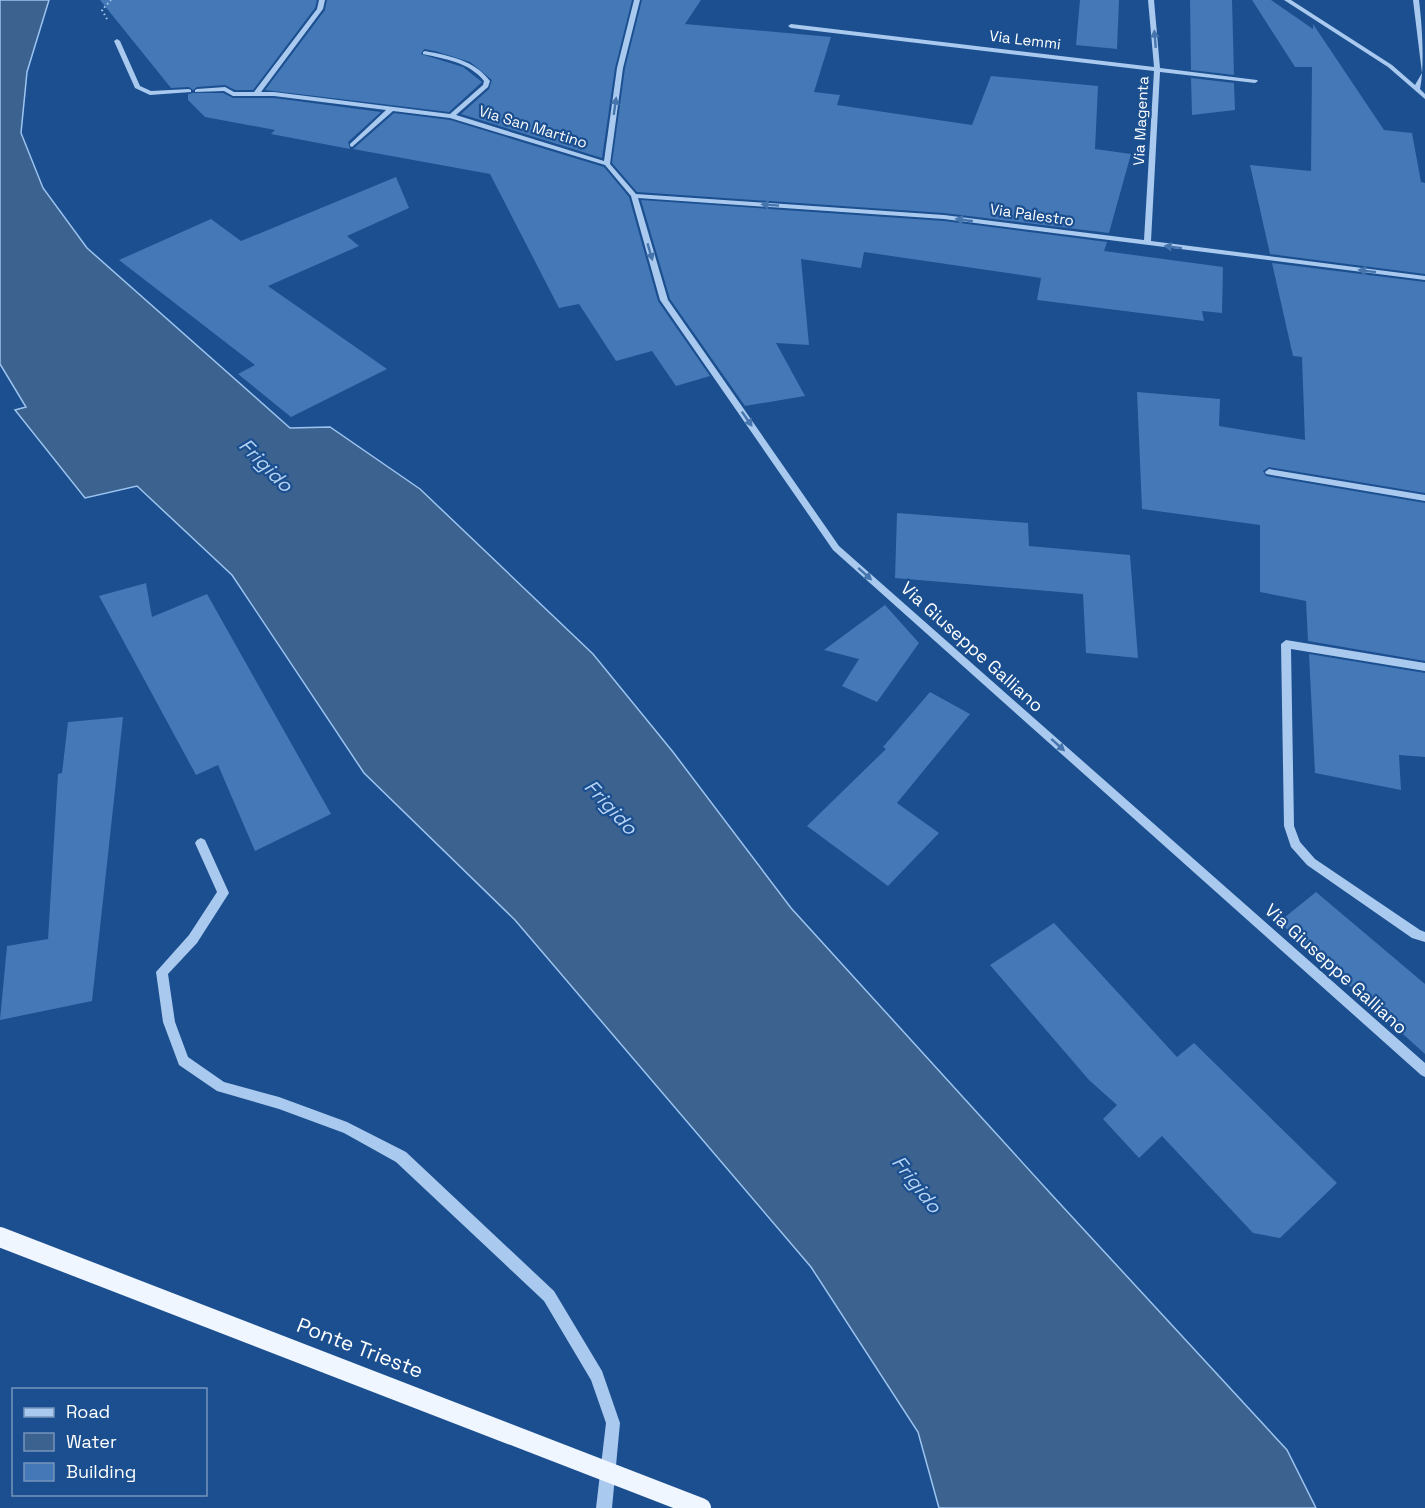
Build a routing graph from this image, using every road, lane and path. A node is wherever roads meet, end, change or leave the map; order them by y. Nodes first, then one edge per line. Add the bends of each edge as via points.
1 (322, 0) edge
2 (637, 0) edge
3 (1151, 0) edge
4 (1287, 0) edge
5 (1416, 0) edge
6 (791, 26) dead end
7 (117, 41) dead end
8 (425, 53) dead end
9 (1157, 70) junction
10 (1255, 81) dead end
11 (1417, 88) junction
12 (189, 91) dead end
13 (197, 91) dead end
14 (257, 93) junction
15 (1425, 96) edge
16 (392, 108) junction
17 (451, 116) junction
18 (352, 146) dead end
19 (606, 164) junction
20 (634, 196) junction
21 (1147, 244) junction
22 (1425, 278) edge
23 (1269, 472) dead end
24 (1425, 498) edge
25 (1425, 667) edge
26 (201, 843) dead end
27 (1425, 937) edge
28 (1425, 1071) edge
29 (0, 1237) edge
30 (604, 1508) edge
31 (701, 1508) edge

1 - 14 street via 320,9
19 -> 2 street via 620,68
9 -> 3 street, Via Magenta
4 - 11 street via 1390,66
5 - 11 street via 1425,72
6 - 9 street, Via Lemmi
7 - 12 street via 137,87 150,93
8 - 17 street via 474,68 487,81
9 - 10 street, Via Lemmi
9 - 21 street, Via Magenta
11 - 15 street
13 - 14 street
14 - 16 street
16 - 17 street, Via San Martino
16 - 18 street
17 - 19 street, Via San Martino
19 - 20 street, Via Giuseppe Galliano
21 -> 20 street, Via Palestro via 944,217
20 -> 28 street, Via Giuseppe Galliano via 664,300 837,548
22 -> 21 street, Via Palestro
23 - 24 street
25 - 27 street via 1286,644 1289,826 1295,844 1311,862
26 - 30 street via 223,893 193,939 162,972 169,1022 183,1060 221,1087 347,1128 401,1157 549,1296 597,1376 613,1423
29 - 31 main road, Ponte Trieste, bridge

